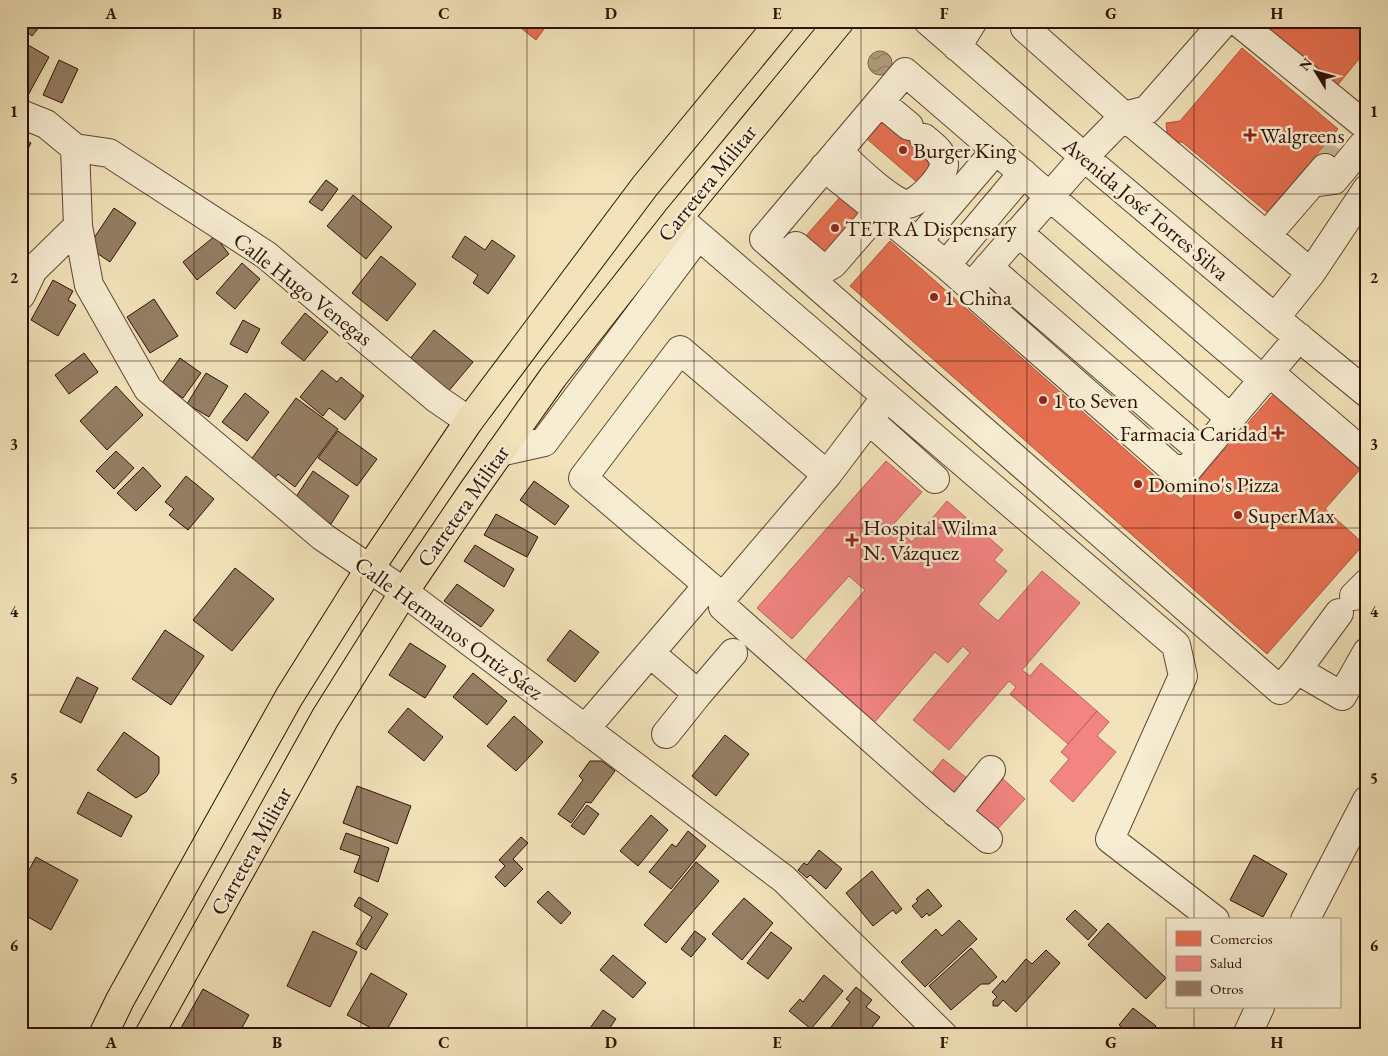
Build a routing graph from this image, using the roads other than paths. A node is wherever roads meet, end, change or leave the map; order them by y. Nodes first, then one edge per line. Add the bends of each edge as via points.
1 (764, 21) edge
2 (781, 21) edge
3 (840, 21) edge
4 (928, 21) edge
5 (973, 21) edge
6 (1026, 21) edge
7 (1225, 21) edge
8 (1237, 21) edge
9 (957, 47) junction
10 (740, 70) junction
11 (880, 102) junction
12 (21, 114) edge
13 (1124, 116) junction
14 (1365, 130) edge
15 (75, 148) junction
16 (996, 150) junction
17 (1084, 157) junction
18 (831, 159) junction
19 (1325, 167) junction
20 (1023, 173) junction
21 (1367, 189) edge
22 (1049, 197) junction
23 (880, 211) junction
24 (678, 218) junction
25 (78, 226) junction
26 (774, 227) junction
27 (1018, 232) junction
28 (1267, 235) junction
29 (698, 236) junction
30 (918, 241) junction
31 (946, 265) junction
32 (1311, 273) junction
33 (979, 277) junction
34 (21, 295) edge
35 (1275, 318) junction
36 (1299, 338) junction
37 (1266, 376) junction
38 (1367, 393) edge
39 (886, 397) junction
40 (1230, 418) junction
41 (869, 420) junction
42 (469, 421) junction
43 (500, 452) junction
44 (1367, 456) edge
45 (827, 475) junction
46 (935, 479) dead end
47 (370, 568) junction
48 (715, 591) junction
49 (404, 592) junction
50 (1353, 597) edge
51 (1367, 652) edge
52 (650, 653) junction
53 (733, 653) dead end
54 (1298, 670) junction
55 (698, 694) junction
56 (585, 729) junction
57 (666, 734) dead end
58 (991, 770) dead end
59 (1367, 800) edge
60 (956, 813) junction
61 (988, 840) dead end
62 (1211, 918) edge
63 (1306, 918) edge
64 (1260, 1008) edge
65 (103, 1035) edge
66 (149, 1035) edge
67 (943, 1035) edge
68 (1247, 1035) edge

1 - 10 main road
2 - 10 main road, Carretera Militar
3 - 24 main road, Carretera Militar
4 - 9 street, Avenida José Torres Silva
5 - 9 street
6 - 13 street via 1024,28
7 - 13 street via 1147,110
8 - 14 street
9 - 17 street, Avenida José Torres Silva
10 - 42 main road, Carretera Militar via 639,194
11 - 16 street via 905,72
11 - 18 street
11 - 18 street via 936,148 945,167 941,174 915,203 906,205
12 - 15 street via 46,124
13 - 17 street
13 - 28 street
14 - 19 street
14 - 19 street via 1334,180
15 - 25 street, Calle Hermanos Ortiz Sáez
15 - 42 street, Calle Hugo Venegas via 110,153 266,255 437,399
16 - 20 street
16 - 30 street
17 - 22 street
17 - 35 street, Avenida José Torres Silva
18 - 23 street
18 - 26 street
19 - 28 street
20 - 22 street
20 - 31 street
21 - 32 street
22 - 27 street
22 - 37 street
23 - 26 street via 826,268 816,264
23 - 30 street
24 - 29 street
24 - 43 main road, Carretera Militar via 553,377
25 - 34 street via 33,270
25 - 47 street, Calle Hermanos Ortiz Sáez via 89,285 148,389 323,537
26 - 54 street via 764,239 1280,690
27 - 33 street
27 - 40 street
28 - 32 street
29 - 39 street
29 - 43 street via 544,442
30 - 31 street
31 - 33 street
32 - 35 street
33 - 40 street via 980,299 1172,468 1187,470
35 - 36 street, Avenida José Torres Silva
36 - 37 street
36 - 38 street, Avenida José Torres Silva
37 - 40 street
37 - 44 street
39 - 41 street
39 - 62 street via 1176,645 1183,676 1110,839
41 - 45 street
41 - 46 street
42 - 47 main road, Carretera Militar
43 - 49 main road, Carretera Militar
45 - 48 street
45 - 48 street via 680,350 583,478
47 - 49 street, Calle Hermanos Ortiz Sáez
47 - 65 main road, Carretera Militar via 289,697
48 - 52 street
48 - 60 street via 723,607
49 - 56 street, Calle Hermanos Ortiz Sáez
49 - 66 main road, Carretera Militar via 325,718
50 - 54 street
51 - 54 street via 1342,696
52 - 55 street
52 - 56 street
53 - 55 street
55 - 57 street
56 - 67 street, Calle Hermanos Ortiz Sáez via 784,879
58 - 60 street
59 - 63 street
60 - 61 street
64 - 68 street

